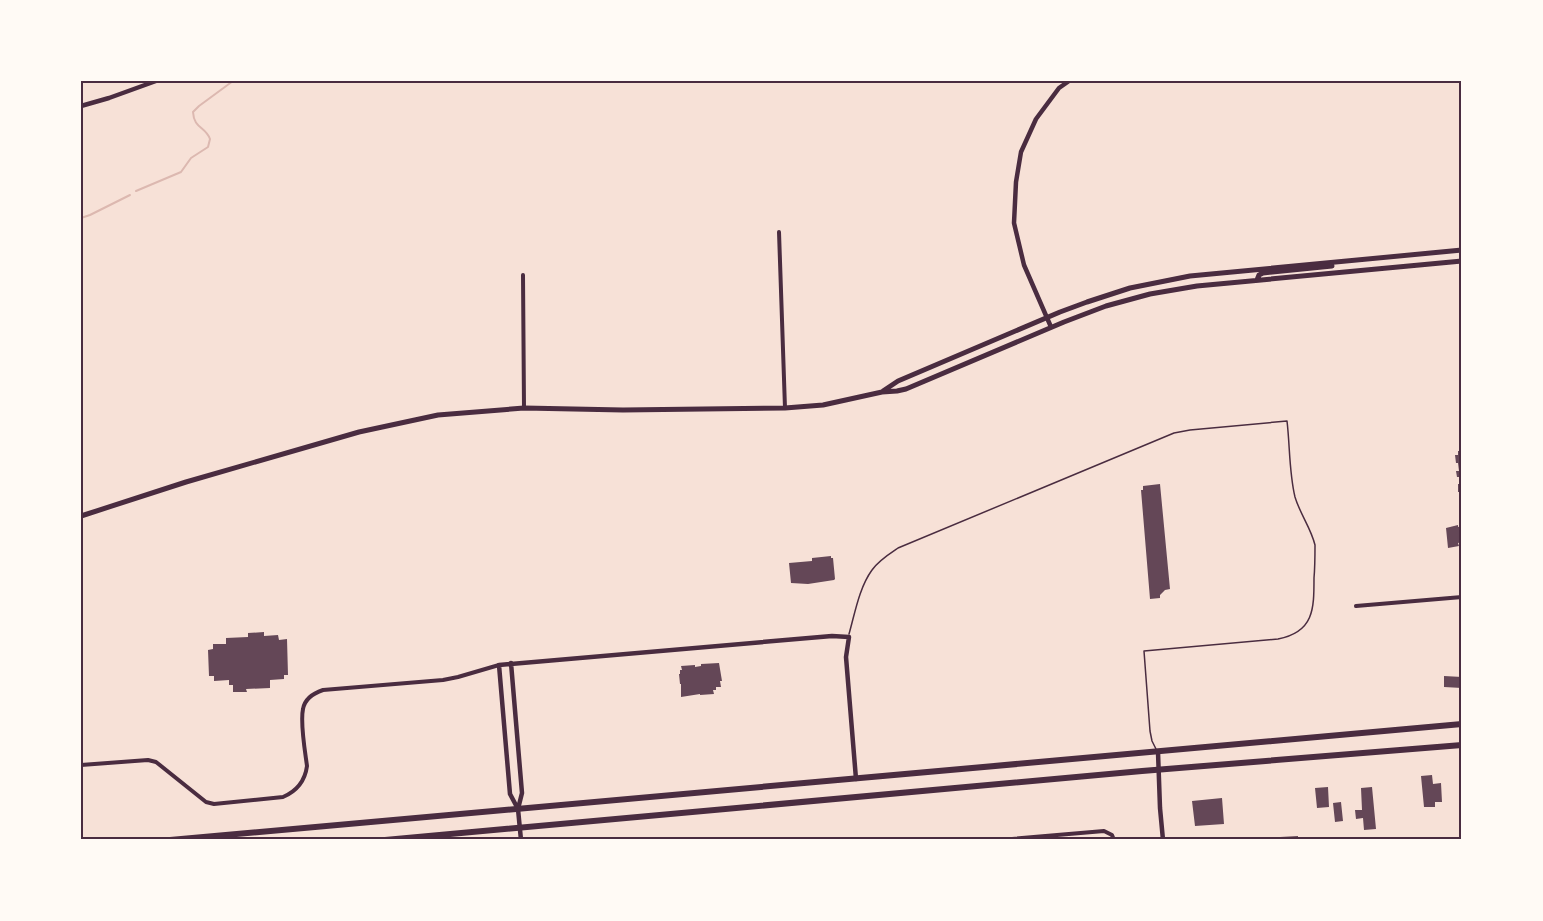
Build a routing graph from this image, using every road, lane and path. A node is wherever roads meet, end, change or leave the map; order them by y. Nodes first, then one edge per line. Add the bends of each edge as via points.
1 (156, 81) edge
2 (1069, 81) edge
3 (81, 106) edge
4 (779, 232) dead end
5 (1462, 250) edge
6 (1462, 261) edge
7 (1342, 262) junction
8 (523, 275) dead end
9 (1257, 280) junction
10 (1047, 318) junction
11 (1051, 327) junction
12 (882, 392) junction
13 (524, 408) junction
14 (786, 408) junction
15 (81, 516) edge
16 (1462, 597) edge
17 (1356, 606) dead end
18 (849, 637) junction
19 (512, 663) junction
20 (499, 665) junction
21 (1462, 724) edge
22 (1462, 745) edge
23 (1158, 752) junction
24 (81, 765) edge
25 (1158, 770) junction
26 (856, 779) junction
27 (518, 809) junction
28 (520, 829) junction
29 (171, 840) edge
30 (385, 840) edge
31 (521, 840) edge
32 (1000, 840) edge
33 (1114, 840) edge
34 (1163, 840) edge

1 - 3 street
2 - 10 street via 1036,119 1021,152 1016,182 1014,223 1024,265
4 - 14 street
5 - 7 main road
6 - 9 main road
7 - 9 main road via 1336,266 1263,273
7 - 10 main road via 1150,283
8 - 13 street
9 - 11 main road via 1150,294
10 - 11 street
10 - 12 main road via 898,381
11 - 12 main road via 906,389
12 - 14 main road via 823,405
13 - 14 main road
13 - 15 main road via 438,415 359,432
16 - 17 street
18 - 19 street
18 - 23 lane via 872,570 898,548 1174,433 1287,421 1296,498 1315,545 1312,612 1306,625 1294,635 1278,639 1144,651 1151,739
18 - 26 street via 846,665
19 - 20 street
19 - 27 street via 522,793
20 - 24 street via 443,680 316,693 303,708 306,774 298,787 283,797 214,804 197,797 156,762 147,759
20 - 27 street via 510,792
21 - 23 main road
22 - 25 main road
23 - 25 street
23 - 26 main road
25 - 28 main road
25 - 34 street
26 - 27 main road
27 - 28 street
27 - 29 main road
28 - 30 main road
28 - 31 street
32 - 33 street via 1104,831

